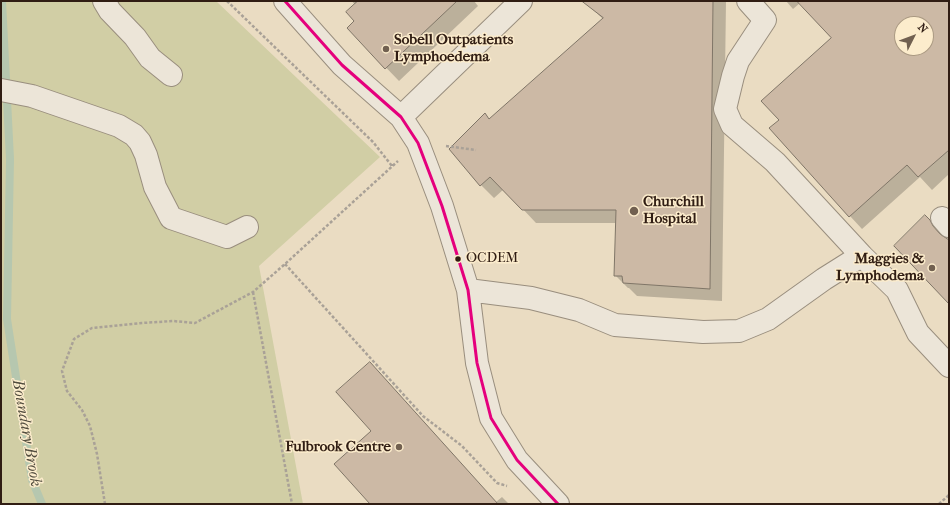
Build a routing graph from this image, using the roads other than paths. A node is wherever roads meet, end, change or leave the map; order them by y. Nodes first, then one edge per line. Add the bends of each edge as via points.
1 (104, 1) edge
2 (284, 1) edge
3 (521, 1) edge
4 (748, 1) edge
5 (171, 75) dead end
6 (11, 92) edge
7 (401, 118) junction
8 (247, 228) dead end
9 (862, 256) junction
10 (468, 290) junction
11 (949, 366) edge
12 (558, 504) edge

1 - 5 street via 150,58
2 - 7 street via 342,65
3 - 7 street
4 - 9 street via 765,20 738,61 733,76 725,108 732,125 775,162
6 - 8 street via 119,126 134,135 146,155 155,188 171,218 227,237
7 - 10 street via 418,143 442,206
9 - 10 street via 824,279 768,319 739,332 615,325 579,310 531,298
9 - 11 street via 897,290 918,333
10 - 12 street via 477,363 491,418 517,460

